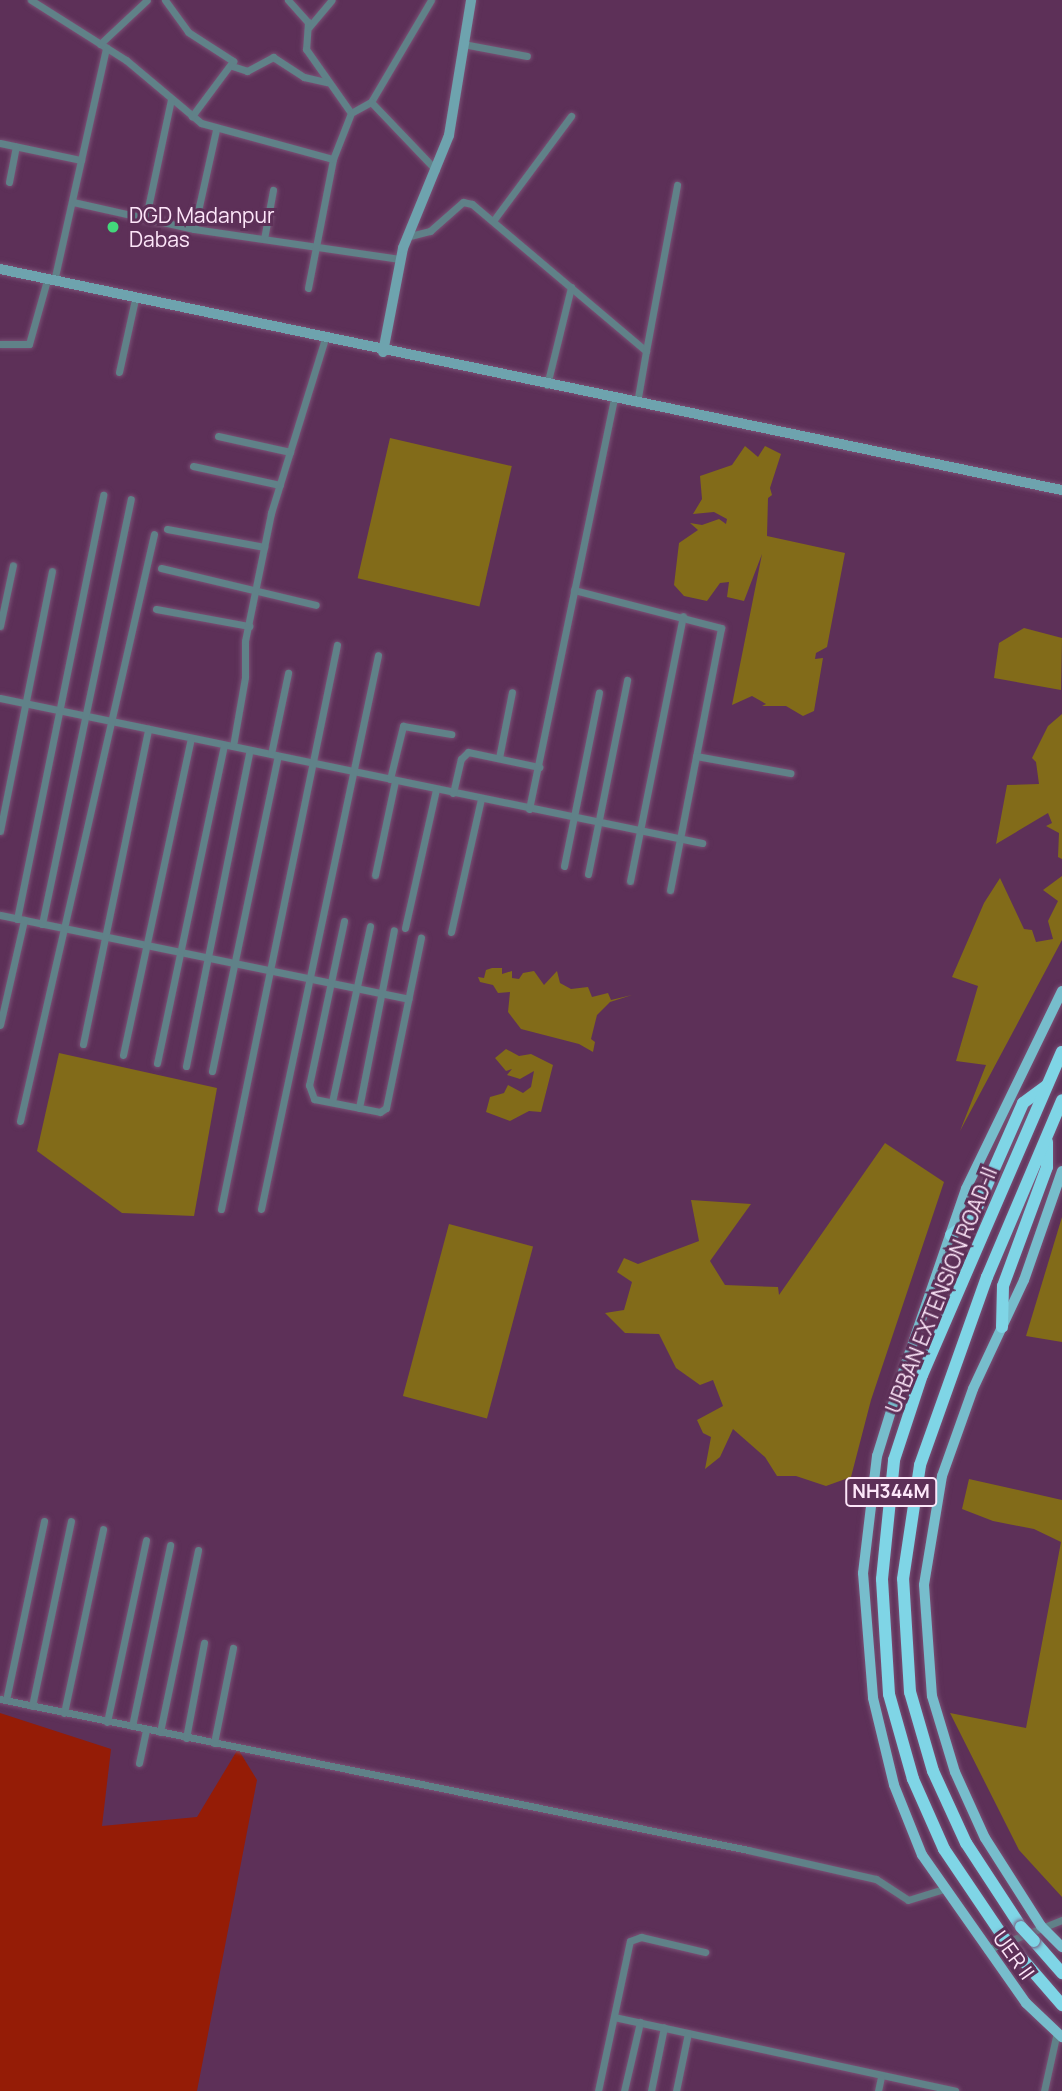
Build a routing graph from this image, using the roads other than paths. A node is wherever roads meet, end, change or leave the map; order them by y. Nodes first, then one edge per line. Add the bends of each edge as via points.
1 (31, 0) edge
2 (147, 0) edge
3 (165, 0) edge
4 (288, 0) edge
5 (332, 0) edge
6 (431, 0) edge
7 (471, 0) edge
8 (309, 27) junction
9 (463, 44) junction
10 (103, 46) junction
11 (527, 55) dead end
12 (232, 66) junction
13 (327, 83) junction
14 (171, 99) junction
15 (371, 102) junction
16 (351, 113) junction
17 (192, 116) junction
18 (570, 116) dead end
19 (216, 130) junction
20 (0, 143) edge
21 (16, 147) junction
22 (333, 159) junction
23 (81, 160) junction
24 (436, 170) junction
25 (9, 182) dead end
26 (677, 185) dead end
27 (273, 190) dead end
28 (73, 202) junction
29 (146, 217) junction
30 (493, 221) junction
31 (194, 229) junction
32 (406, 237) junction
33 (264, 239) junction
34 (316, 247) junction
35 (400, 259) junction
36 (0, 269) edge
37 (51, 281) junction
38 (308, 288) dead end
39 (570, 288) junction
40 (135, 299) junction
41 (325, 339) junction
42 (0, 344) edge
43 (646, 351) junction
44 (383, 352) junction
45 (119, 372) dead end
46 (547, 385) junction
47 (614, 399) junction
48 (637, 404) junction
49 (219, 436) dead end
50 (290, 452) junction
51 (193, 467) dead end
52 (280, 485) junction
53 (1062, 491) edge
54 (103, 495) dead end
55 (131, 499) dead end
56 (167, 529) dead end
57 (154, 534) dead end
58 (264, 547) junction
59 (13, 565) dead end
60 (161, 568) dead end
61 (52, 571) dead end
62 (256, 589) junction
63 (573, 590) junction
64 (316, 605) dead end
65 (156, 609) dead end
66 (683, 616) junction
67 (0, 626) edge
68 (249, 626) junction
69 (337, 645) dead end
70 (378, 655) dead end
71 (288, 673) dead end
72 (627, 680) dead end
73 (512, 692) dead end
74 (598, 692) dead end
75 (0, 698) edge
76 (26, 703) junction
77 (62, 711) junction
78 (88, 716) junction
79 (113, 721) junction
80 (148, 729) junction
81 (451, 734) dead end
82 (191, 738) junction
83 (224, 745) junction
84 (233, 746) junction
85 (250, 750) junction
86 (274, 755) junction
87 (696, 756) junction
88 (499, 758) junction
89 (313, 763) junction
90 (539, 767) junction
91 (353, 772) junction
92 (790, 774) dead end
93 (393, 780) junction
94 (436, 789) junction
95 (453, 793) junction
96 (481, 799) junction
97 (529, 809) junction
98 (573, 817) junction
99 (599, 822) junction
100 (639, 830) junction
101 (0, 831) edge
102 (679, 838) junction
103 (702, 842) dead end
104 (564, 866) dead end
105 (588, 874) dead end
106 (375, 875) dead end
107 (630, 881) dead end
108 (670, 890) dead end
109 (0, 915) edge
110 (21, 919) junction
111 (344, 921) dead end
112 (42, 924) junction
113 (370, 926) dead end
114 (405, 928) dead end
115 (67, 929) junction
116 (394, 930) dead end
117 (451, 932) dead end
118 (106, 937) junction
119 (421, 938) dead end
120 (147, 946) junction
121 (181, 953) junction
122 (208, 959) junction
123 (235, 964) junction
124 (270, 972) junction
125 (310, 980) junction
126 (331, 984) junction
127 (357, 989) junction
128 (1062, 991) edge
129 (381, 994) junction
130 (408, 999) junction
131 (0, 1025) edge
132 (83, 1044) dead end
133 (1062, 1052) edge
134 (123, 1055) dead end
135 (158, 1063) dead end
136 (186, 1066) dead end
137 (212, 1071) dead end
138 (1048, 1084) junction
139 (1062, 1100) edge
140 (332, 1102) junction
141 (359, 1108) junction
142 (20, 1121) dead end
143 (1047, 1135) junction
144 (1062, 1171) edge
145 (221, 1209) dead end
146 (261, 1209) dead end
147 (951, 1235) junction
148 (1002, 1327) junction
149 (44, 1521) dead end
150 (71, 1521) dead end
151 (103, 1530) dead end
152 (146, 1539) dead end
153 (170, 1545) dead end
154 (198, 1550) dead end
155 (204, 1643) dead end
156 (233, 1648) dead end
157 (3, 1699) edge
158 (32, 1706) junction
159 (64, 1713) junction
160 (107, 1722) junction
161 (132, 1727) junction
162 (146, 1730) junction
163 (160, 1732) junction
164 (186, 1738) junction
165 (214, 1744) junction
166 (139, 1763) dead end
167 (943, 1889) junction
168 (1062, 1920) edge
169 (1041, 1926) junction
170 (1027, 1934) junction
171 (1006, 1940) junction
172 (1062, 1947) edge
173 (987, 1950) junction
174 (705, 1952) dead end
175 (1062, 1973) edge
176 (1062, 2004) edge
177 (614, 2017) junction
178 (640, 2022) junction
179 (664, 2027) junction
180 (688, 2033) junction
181 (1060, 2035) edge
182 (881, 2077) junction
183 (940, 2090) edge
184 (598, 2091) edge
185 (624, 2091) edge
186 (651, 2091) edge
187 (676, 2091) edge
188 (878, 2091) edge
189 (955, 2091) edge
190 (1044, 2091) edge

1 - 10 street
2 - 10 street
3 - 12 street via 188,32 230,58
4 - 8 street
5 - 8 street
6 - 15 street
7 - 9 main road
8 - 13 street via 304,41
9 - 11 street
9 - 24 main road via 449,135
10 - 14 street
10 - 23 street
12 - 13 street via 247,71 273,57 304,77
12 - 17 street
13 - 16 street
14 - 17 street
14 - 29 street
15 - 16 street
15 - 24 street
16 - 22 street
17 - 19 street
18 - 30 street
19 - 22 street
19 - 31 street
20 - 21 street
21 - 23 street
21 - 25 street
22 - 34 street
23 - 28 street
24 - 32 main road
26 - 43 street
27 - 33 street
28 - 29 street
28 - 37 street
29 - 31 street
30 - 32 street via 468,202 430,231
30 - 39 street
31 - 33 street
32 - 35 main road
33 - 34 street
34 - 35 street
34 - 38 street
35 - 44 main road
36 - 37 main road
37 - 40 main road
37 - 42 street via 29,344
39 - 43 street
39 - 46 street
40 - 41 main road
40 - 45 street
41 - 44 main road
41 - 50 street
43 - 48 street
44 - 46 main road
46 - 47 main road
47 - 48 main road
47 - 63 street
48 - 53 main road
49 - 50 street
50 - 52 street
51 - 52 street
52 - 58 street
54 - 77 street
55 - 78 street
56 - 58 street
57 - 79 street
58 - 62 street
59 - 67 street
60 - 62 street
61 - 76 street
62 - 64 street
62 - 68 street
63 - 66 street
63 - 90 street
65 - 68 street
66 - 87 street via 716,623 722,634
66 - 100 street
68 - 84 street
69 - 89 street
70 - 91 street
71 - 86 street
72 - 99 street
73 - 88 street
74 - 98 street
75 - 76 street
76 - 77 street
76 - 101 street
77 - 78 street
77 - 110 street
78 - 79 street
78 - 112 street
79 - 80 street
79 - 115 street
80 - 82 street
80 - 118 street
81 - 93 street via 403,726
82 - 83 street
82 - 120 street
83 - 84 street
83 - 121 street
84 - 85 street
85 - 86 street
85 - 122 street
86 - 89 street
86 - 123 street
87 - 92 street
87 - 102 street
88 - 90 street
88 - 95 street via 464,755
89 - 91 street
89 - 124 street
90 - 97 street
91 - 93 street
91 - 125 street
93 - 94 street
93 - 106 street
94 - 95 street
94 - 114 street
95 - 96 street
96 - 97 street
96 - 117 street
97 - 98 street
98 - 99 street
98 - 104 street
99 - 100 street
99 - 105 street
100 - 102 street
100 - 107 street
102 - 103 street
102 - 108 street
109 - 110 street
110 - 112 street
110 - 131 street
111 - 126 street
112 - 115 street
113 - 127 street
115 - 118 street
115 - 142 street
116 - 129 street
118 - 120 street
118 - 132 street
119 - 130 street
120 - 121 street
120 - 134 street
121 - 122 street
121 - 135 street
122 - 123 street
122 - 136 street
123 - 124 street
123 - 137 street
124 - 125 street
124 - 145 street
125 - 126 street
125 - 146 street
126 - 127 street
126 - 140 street via 308,1093
127 - 129 street
127 - 140 street
128 - 147 main road, UER II via 966,1189
129 - 130 street
129 - 141 street
130 - 141 street via 387,1108 380,1112
133 - 138 highway, URBAN EXTENSION ROAD-II / NH344M
138 - 147 highway via 1023,1103 971,1221
138 - 171 highway, URBAN EXTENSION ROAD-II / NH344M via 922,1375 894,1460 882,1579 889,1694 913,1779 944,1849
139 - 143 highway, URBAN EXTENSION ROAD-II / NH344M
140 - 141 street
143 - 148 highway via 1047,1167 1003,1286
143 - 170 highway, URBAN EXTENSION ROAD-II / NH344M via 987,1277 920,1465 902,1579 910,1692 933,1771 966,1843
144 - 148 main road, UER II via 1047,1222
147 - 167 main road, UER II via 877,1456 863,1573 873,1698 894,1785 922,1855
148 - 169 main road, UER II via 973,1389 942,1476 924,1585 932,1696 955,1772 985,1838
149 - 157 street
150 - 158 street
151 - 159 street
152 - 160 street
153 - 161 street
154 - 163 street
155 - 164 street
156 - 165 street
157 - 158 street
158 - 159 street
159 - 160 street
160 - 161 street
161 - 162 street
162 - 163 street
162 - 166 street
163 - 164 street
164 - 165 street
165 - 167 street via 876,1879 908,1900
167 - 173 main road, UER II
168 - 169 street
169 - 170 street
169 - 172 main road, UER II
170 - 171 street
170 - 175 highway, URBAN EXTENSION ROAD-II / NH344M
171 - 173 street
171 - 176 highway, URBAN EXTENSION ROAD-II / NH344M, bridge
173 - 181 main road, UER II via 1026,2003
174 - 177 street via 633,1938
177 - 178 street
177 - 184 street
178 - 179 street
178 - 185 street
179 - 180 street
179 - 186 street
180 - 182 street
180 - 187 street
181 - 190 street
182 - 183 street
182 - 188 street
183 - 189 street

